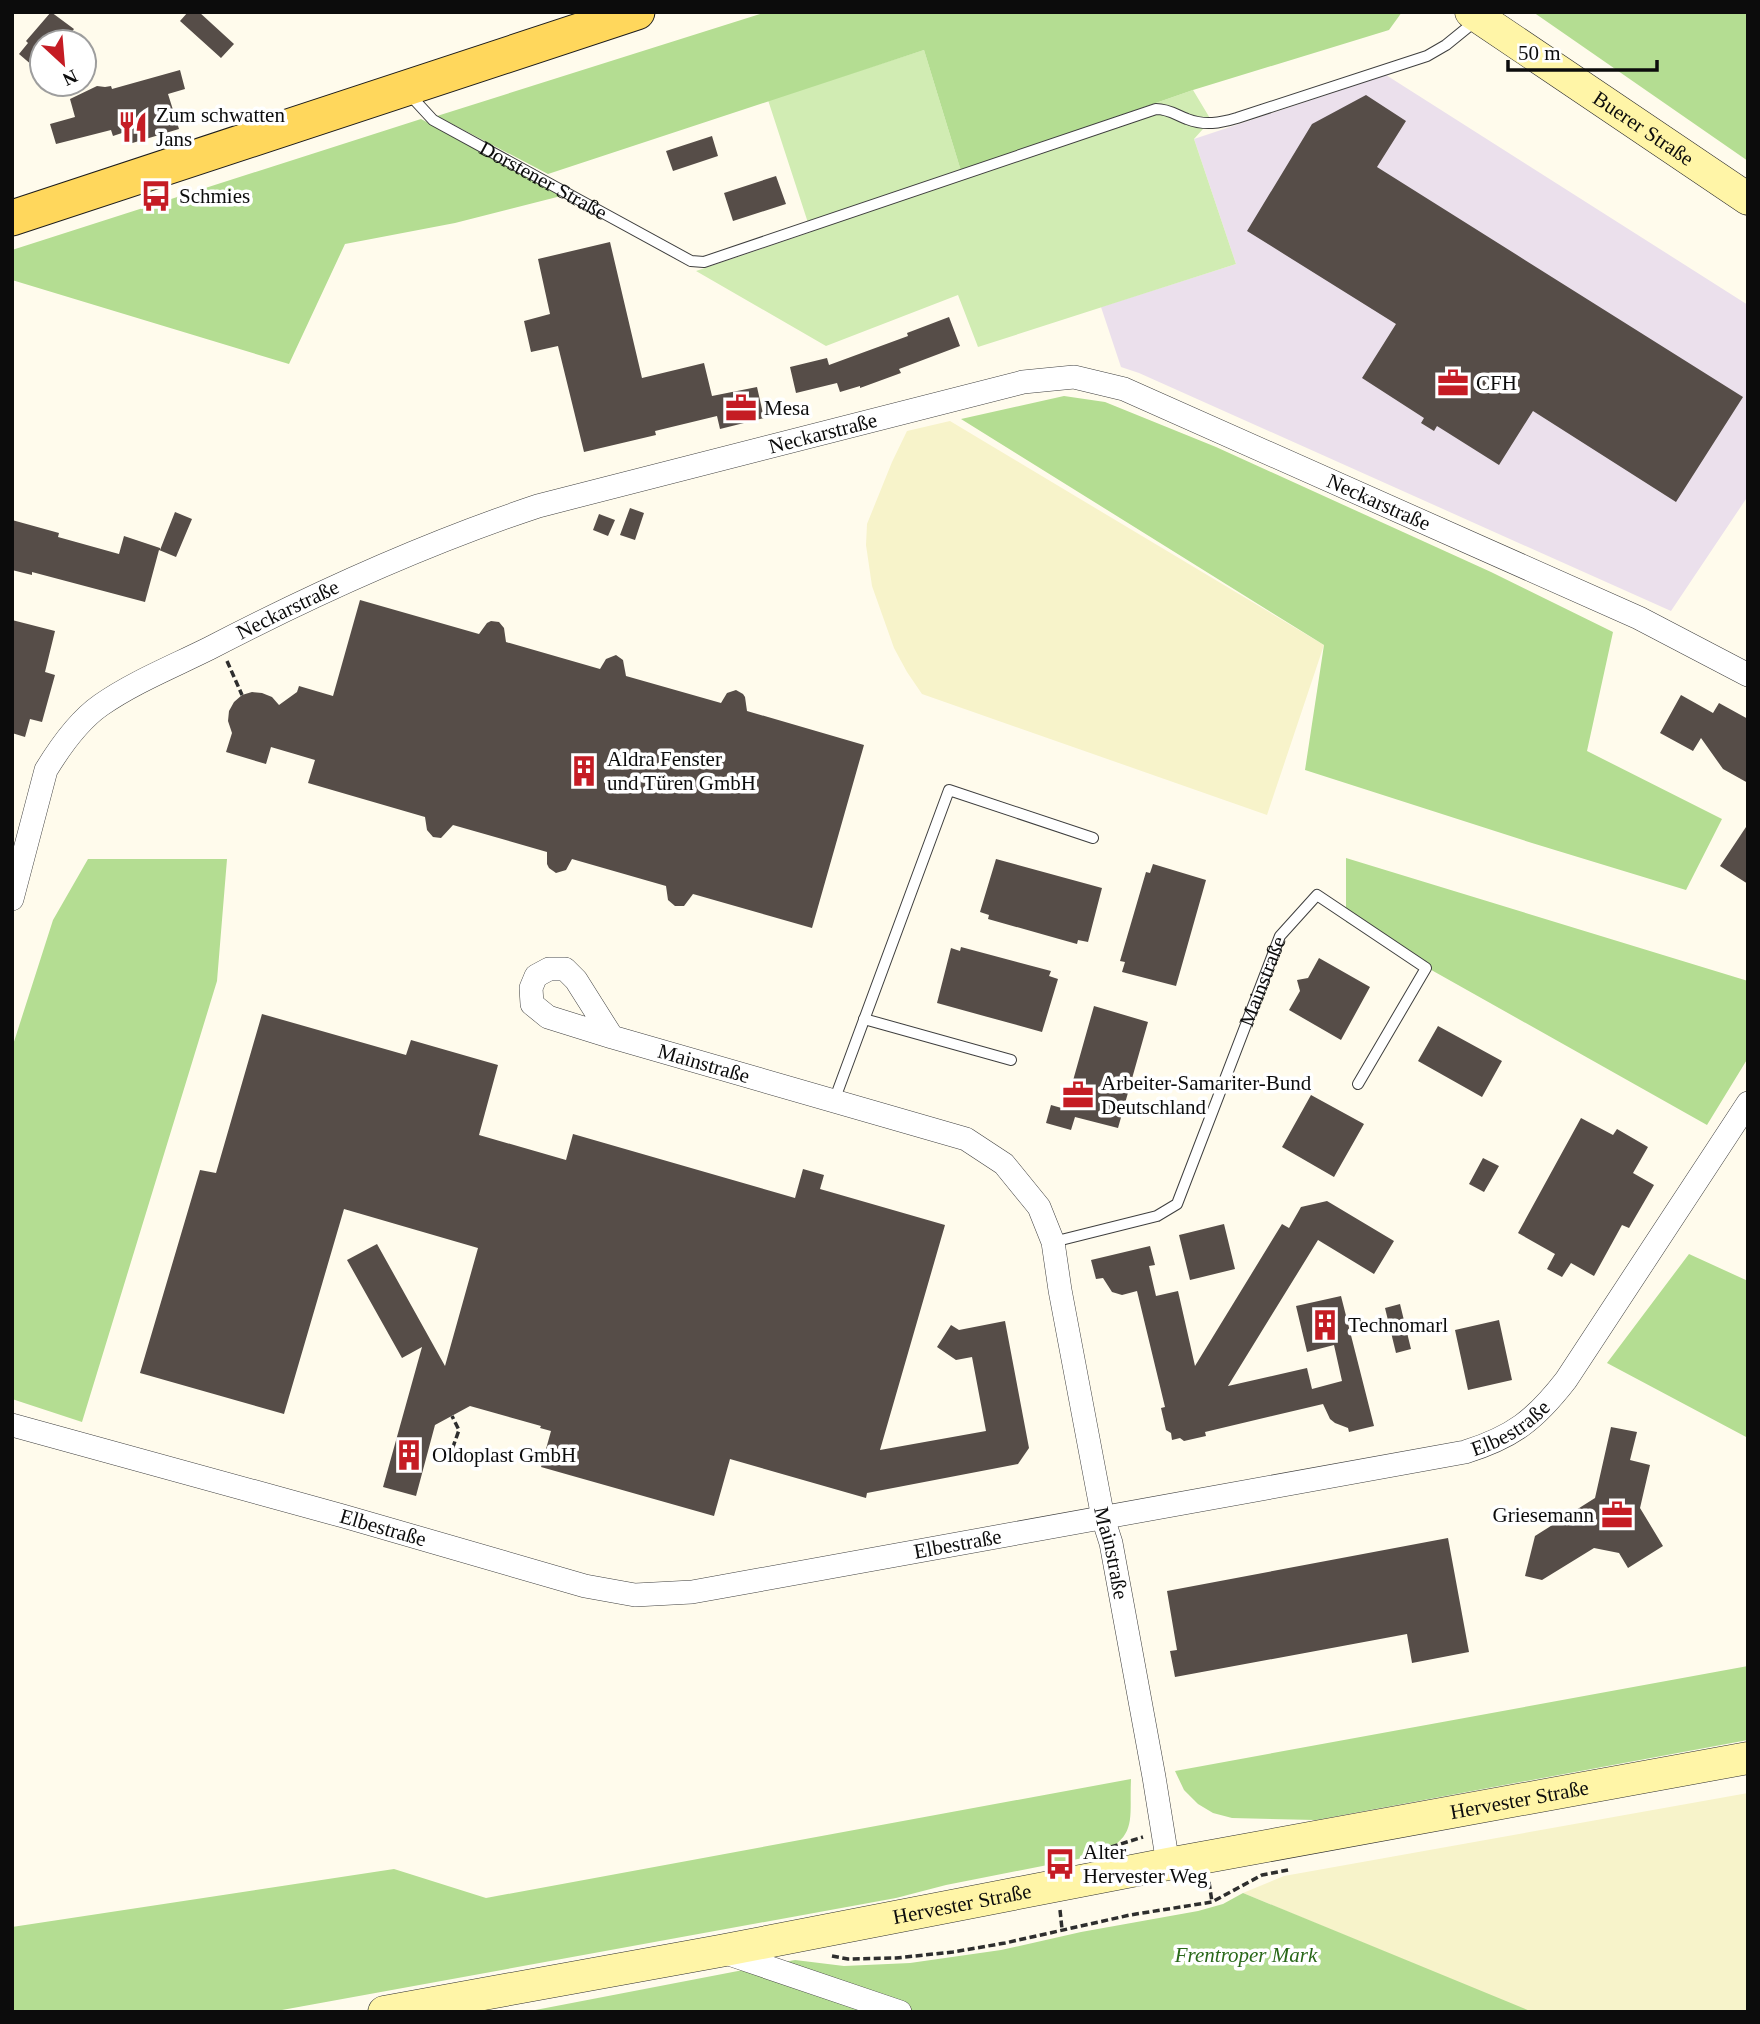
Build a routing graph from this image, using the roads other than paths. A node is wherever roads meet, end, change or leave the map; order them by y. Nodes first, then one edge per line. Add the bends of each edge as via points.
1 (638, 12) edge
2 (1475, 15) edge
3 (405, 90) junction
4 (1748, 199) edge
5 (12, 218) edge
6 (1748, 675) edge
7 (1093, 838) dead end
8 (12, 900) edge
9 (864, 1019) junction
10 (612, 1037) dead end
11 (1012, 1060) dead end
12 (1358, 1084) dead end
13 (834, 1101) junction
14 (1748, 1103) edge
15 (1053, 1242) junction
16 (12, 1425) edge
17 (1103, 1518) junction
18 (1748, 1758) edge
19 (1168, 1864) junction
20 (720, 1951) junction
21 (384, 2012) edge
22 (900, 2012) edge

1 - 3 main road
2 - 3 lane, Dorstener Straße via 1446,45 1427,56 1237,118 1213,124 1156,109 704,262 691,261 433,120
2 - 4 main road, Buerer Straße
3 - 5 main road
6 - 8 street, Neckarstraße via 1639,618 1124,389 1074,377 1023,382 538,506 372,569 219,643 100,706 56,754 46,770
7 - 9 lane via 949,790
9 - 11 lane
9 - 13 lane
10 - 13 street, Mainstraße
12 - 15 lane, Mainstraße via 1426,968 1317,895 1280,936 1177,1204 1157,1216
13 - 15 street, Mainstraße via 967,1139 1004,1164 1039,1207
14 - 17 street, Elbestraße via 1566,1380 1516,1431 1465,1452
15 - 17 street, Mainstraße
16 - 17 street, Elbestraße via 585,1586 635,1595 692,1592
17 - 19 street, Mainstraße via 1114,1556
18 - 19 main road, Hervester Straße
19 - 20 main road, Hervester Straße
20 - 21 main road, Hervester Straße
20 - 22 street

